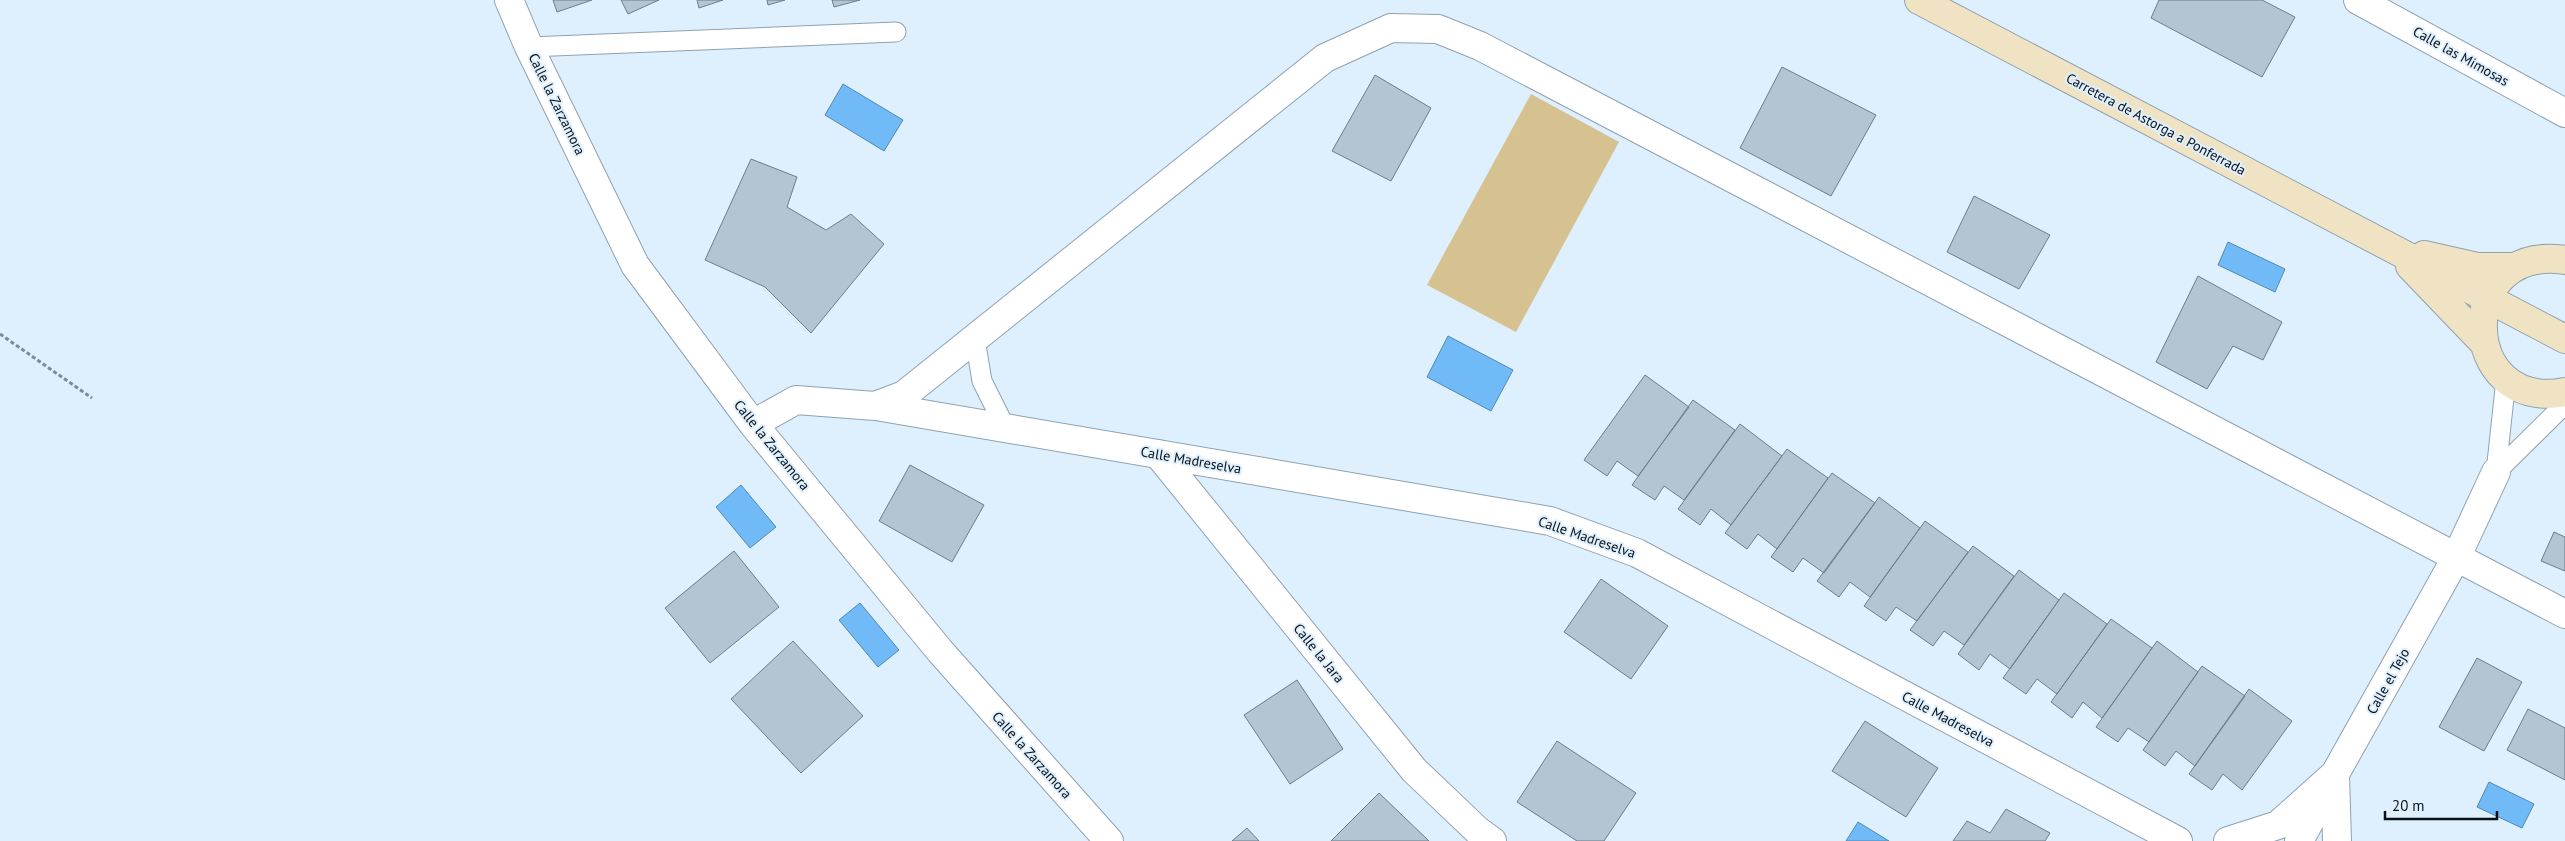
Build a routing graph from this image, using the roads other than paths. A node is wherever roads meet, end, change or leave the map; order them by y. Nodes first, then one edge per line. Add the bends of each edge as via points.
1 (509, 0) edge
2 (1919, 0) edge
3 (2358, 0) edge
4 (896, 32) dead end
5 (529, 47) junction
6 (2565, 113) edge
7 (2393, 249) junction
8 (2560, 256) edge
9 (2515, 267) junction
10 (2487, 299) junction
11 (975, 339) junction
12 (2565, 339) edge
13 (2483, 342) junction
14 (2506, 379) junction
15 (2565, 392) edge
16 (2565, 404) edge
17 (875, 406) junction
18 (754, 424) junction
19 (1004, 427) junction
20 (1158, 454) junction
21 (2496, 472) junction
22 (2456, 558) junction
23 (2565, 614) edge
24 (2335, 774) junction
25 (1109, 841) edge
26 (1492, 841) edge
27 (2178, 841) edge
28 (2228, 841) edge
29 (2299, 841) edge
30 (2337, 841) edge

1 - 5 street, Calle la Zarzamora
2 - 7 main road, Carretera de Astorga a Ponferrada
3 - 6 street, Calle las Mimosas
4 - 5 lane
5 - 18 street, Calle la Zarzamora via 635,265
7 - 9 main road, Carretera de Astorga a Ponferrada via 2477,267
7 - 10 main road, Carretera de Astorga a Ponferrada
7 - 13 main road, Carretera de Astorga a Ponferrada
8 - 9 main road, Carretera de Astorga a Ponferrada
9 - 10 main road, Carretera de Astorga a Ponferrada via 2498,282
10 - 12 main road, Carretera de Astorga a Ponferrada
10 - 13 main road, Carretera de Astorga a Ponferrada via 2482,320
11 - 17 street via 904,395
11 - 19 lane via 982,381
11 - 22 street via 1325,58 1391,28 1438,29 1480,46
13 - 14 main road, Carretera de Astorga a Ponferrada via 2492,363
14 - 15 main road, Carretera de Astorga a Ponferrada via 2524,390 2548,396
14 - 21 lane
16 - 21 lane
17 - 18 street, Calle Madreselva via 796,400
17 - 19 street, Calle Madreselva
18 - 25 street, Calle la Zarzamora via 940,652
19 - 20 street, Calle Madreselva
20 - 26 street, Calle la Jara via 1414,770
20 - 27 street, Calle Madreselva via 1550,521 1637,553
21 - 22 street, Calle el Tejo
22 - 23 street
22 - 24 street, Calle el Tejo
24 - 28 street, Calle el Tejo via 2278,825
24 - 29 street
24 - 30 street

